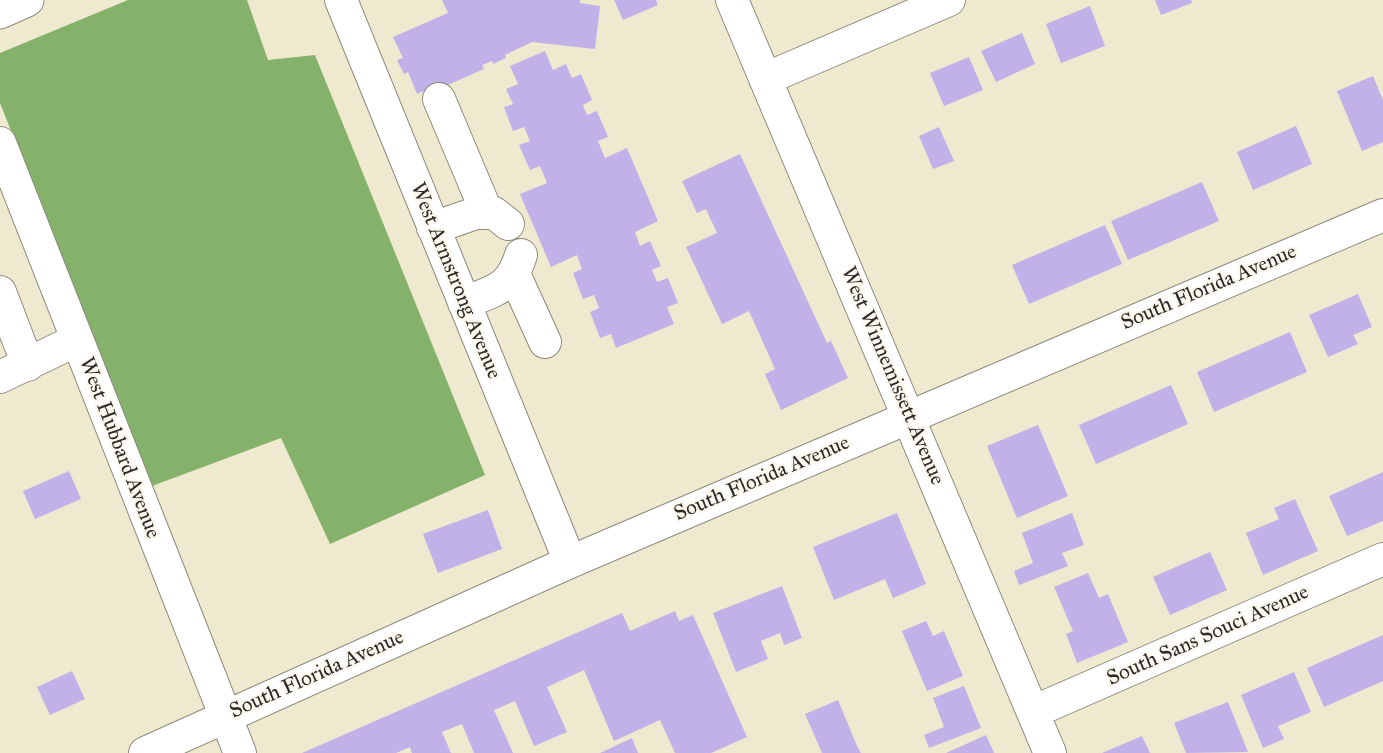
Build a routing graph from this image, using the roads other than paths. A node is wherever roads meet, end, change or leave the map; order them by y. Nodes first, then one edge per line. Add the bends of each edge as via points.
1 (27, 0) edge
2 (341, 0) edge
3 (732, 0) edge
4 (949, 0) edge
5 (0, 12) edge
6 (765, 79) junction
7 (439, 99) dead end
8 (0, 143) edge
9 (1383, 215) edge
10 (433, 228) junction
11 (0, 292) edge
12 (464, 303) junction
13 (77, 340) junction
14 (545, 342) dead end
15 (14, 371) edge
16 (909, 415) junction
17 (1383, 560) edge
18 (570, 562) junction
19 (1033, 712) junction
20 (225, 717) junction
21 (145, 753) edge
22 (240, 753) edge
23 (1050, 753) edge

1 - 5 main road
2 - 10 street, West Armstrong Avenue
3 - 6 street, West Winnemissett Avenue
4 - 6 street
6 - 16 street, West Winnemissett Avenue
7 - 10 street via 497,218 455,219
8 - 13 street, West Hubbard Avenue
9 - 16 street, South Florida Avenue
10 - 12 street, West Armstrong Avenue
11 - 15 street
12 - 14 street via 506,284 518,266
12 - 18 street, West Armstrong Avenue
13 - 15 street
13 - 20 street, West Hubbard Avenue
16 - 18 street, South Florida Avenue
16 - 19 street, West Winnemissett Avenue
17 - 19 street, South Sans Souci Avenue
18 - 20 street, South Florida Avenue
19 - 23 street, West Winnemissett Avenue
20 - 21 street, South Florida Avenue
20 - 22 street, West Hubbard Avenue

